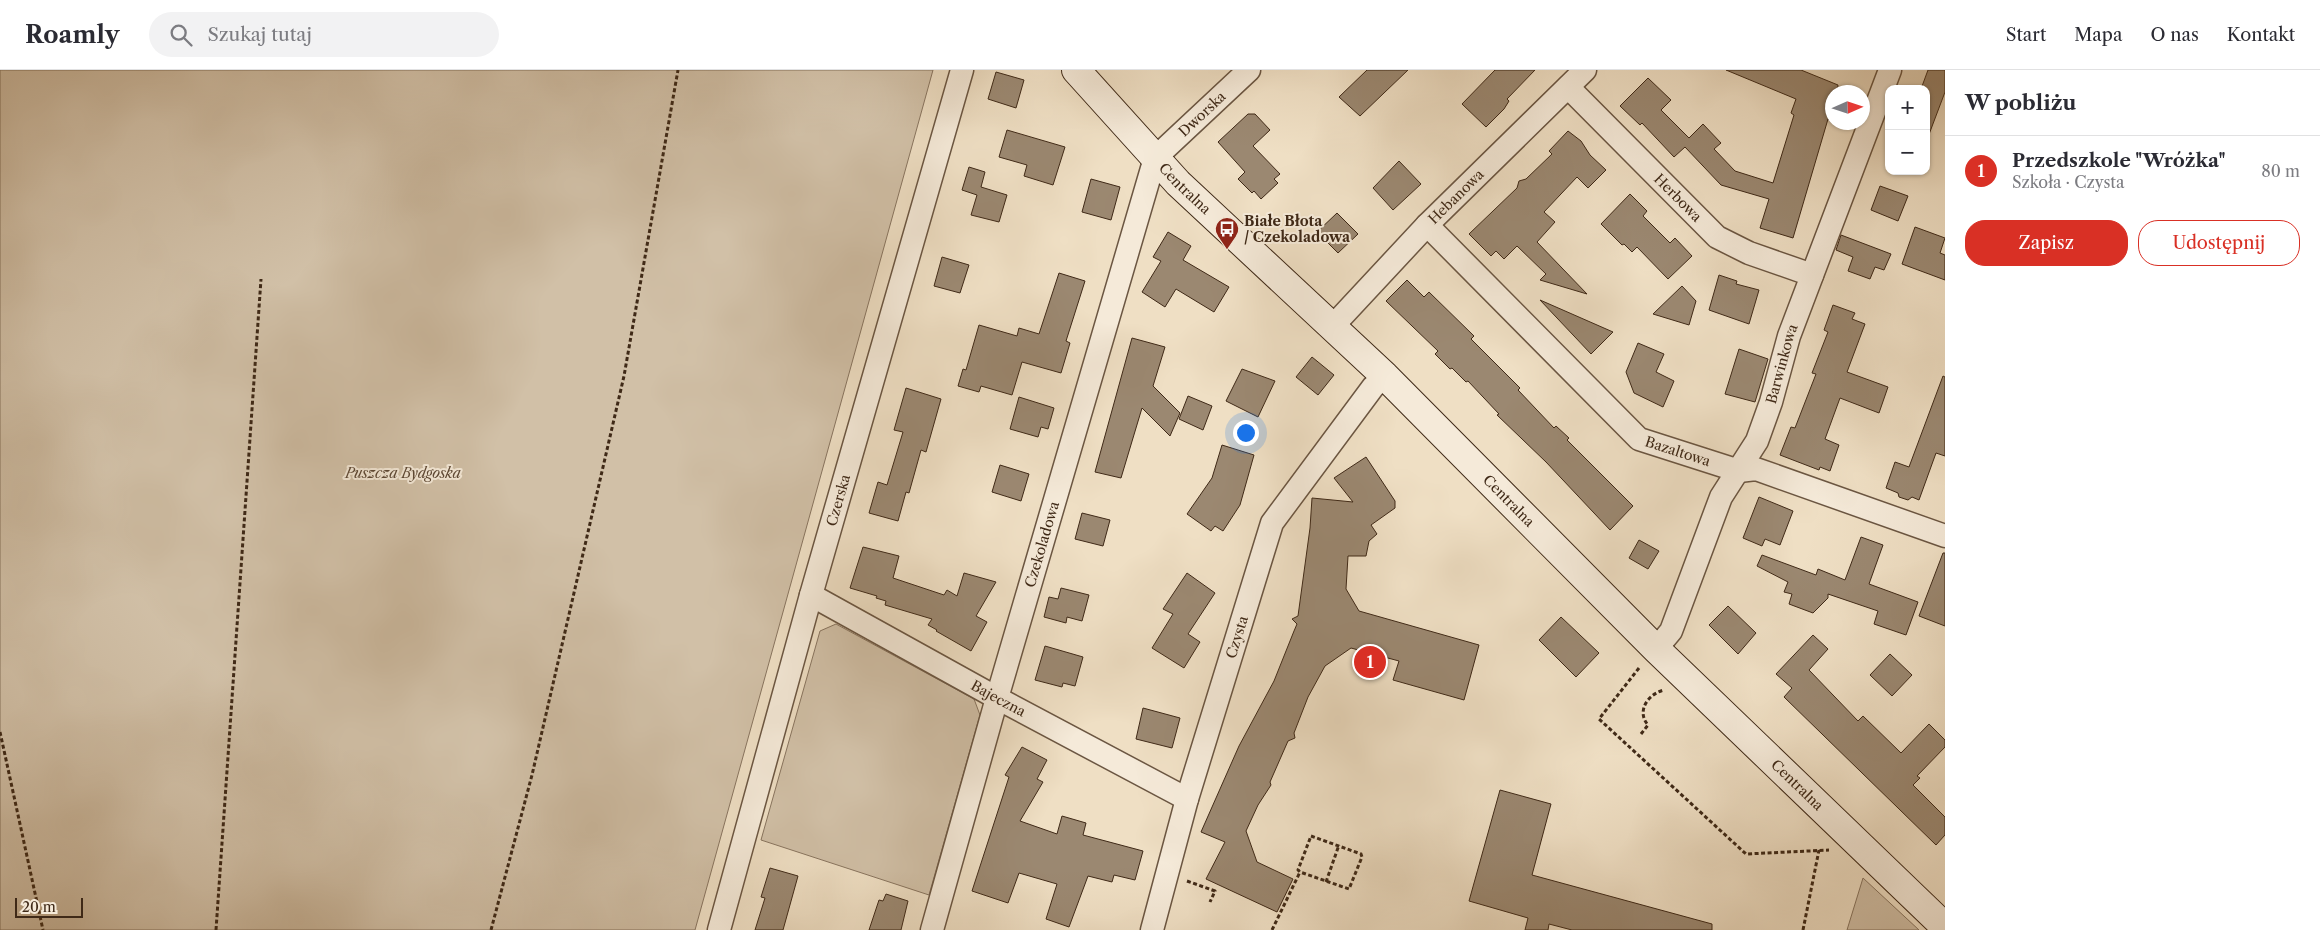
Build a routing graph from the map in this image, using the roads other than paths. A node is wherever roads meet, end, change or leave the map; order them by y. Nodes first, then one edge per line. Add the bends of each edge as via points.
1 (962, 70) edge
2 (1076, 70) edge
3 (1249, 70) edge
4 (1585, 70) edge
5 (1890, 70) edge
6 (1568, 87) junction
7 (1155, 158) junction
8 (1427, 225) junction
9 (1812, 274) junction
10 (1332, 327) junction
11 (1385, 376) junction
12 (1739, 471) junction
13 (1945, 536) edge
14 (811, 595) junction
15 (1649, 655) junction
16 (997, 698) junction
17 (1187, 800) junction
18 (1945, 927) edge
19 (719, 930) edge
20 (932, 930) edge
21 (1152, 930) edge

1 - 14 street, Czerska
2 - 7 street, Centralna
3 - 7 street, Dworska
4 - 6 street, Hebanowa
5 - 9 street, Barwinkowa
6 - 8 street, Hebanowa
6 - 9 street, Herbowa via 1718,237 1749,253
7 - 10 street, Centralna
7 - 16 street, Czekoladowa
8 - 10 street, Hebanowa
8 - 12 street, Bazaltowa via 1639,439
9 - 12 street, Barwinkowa via 1757,441
10 - 11 street, Centralna
11 - 15 street, Centralna
11 - 17 street, Czysta via 1272,523
12 - 13 street, Bazaltowa via 1756,469
12 - 15 street, Barwinkowa via 1721,497 1671,630
14 - 16 street, Bajeczna
14 - 19 street, Czerska
15 - 18 street, Centralna
16 - 17 street, Bajeczna
16 - 20 street, Czekoladowa
17 - 21 street, Czysta

